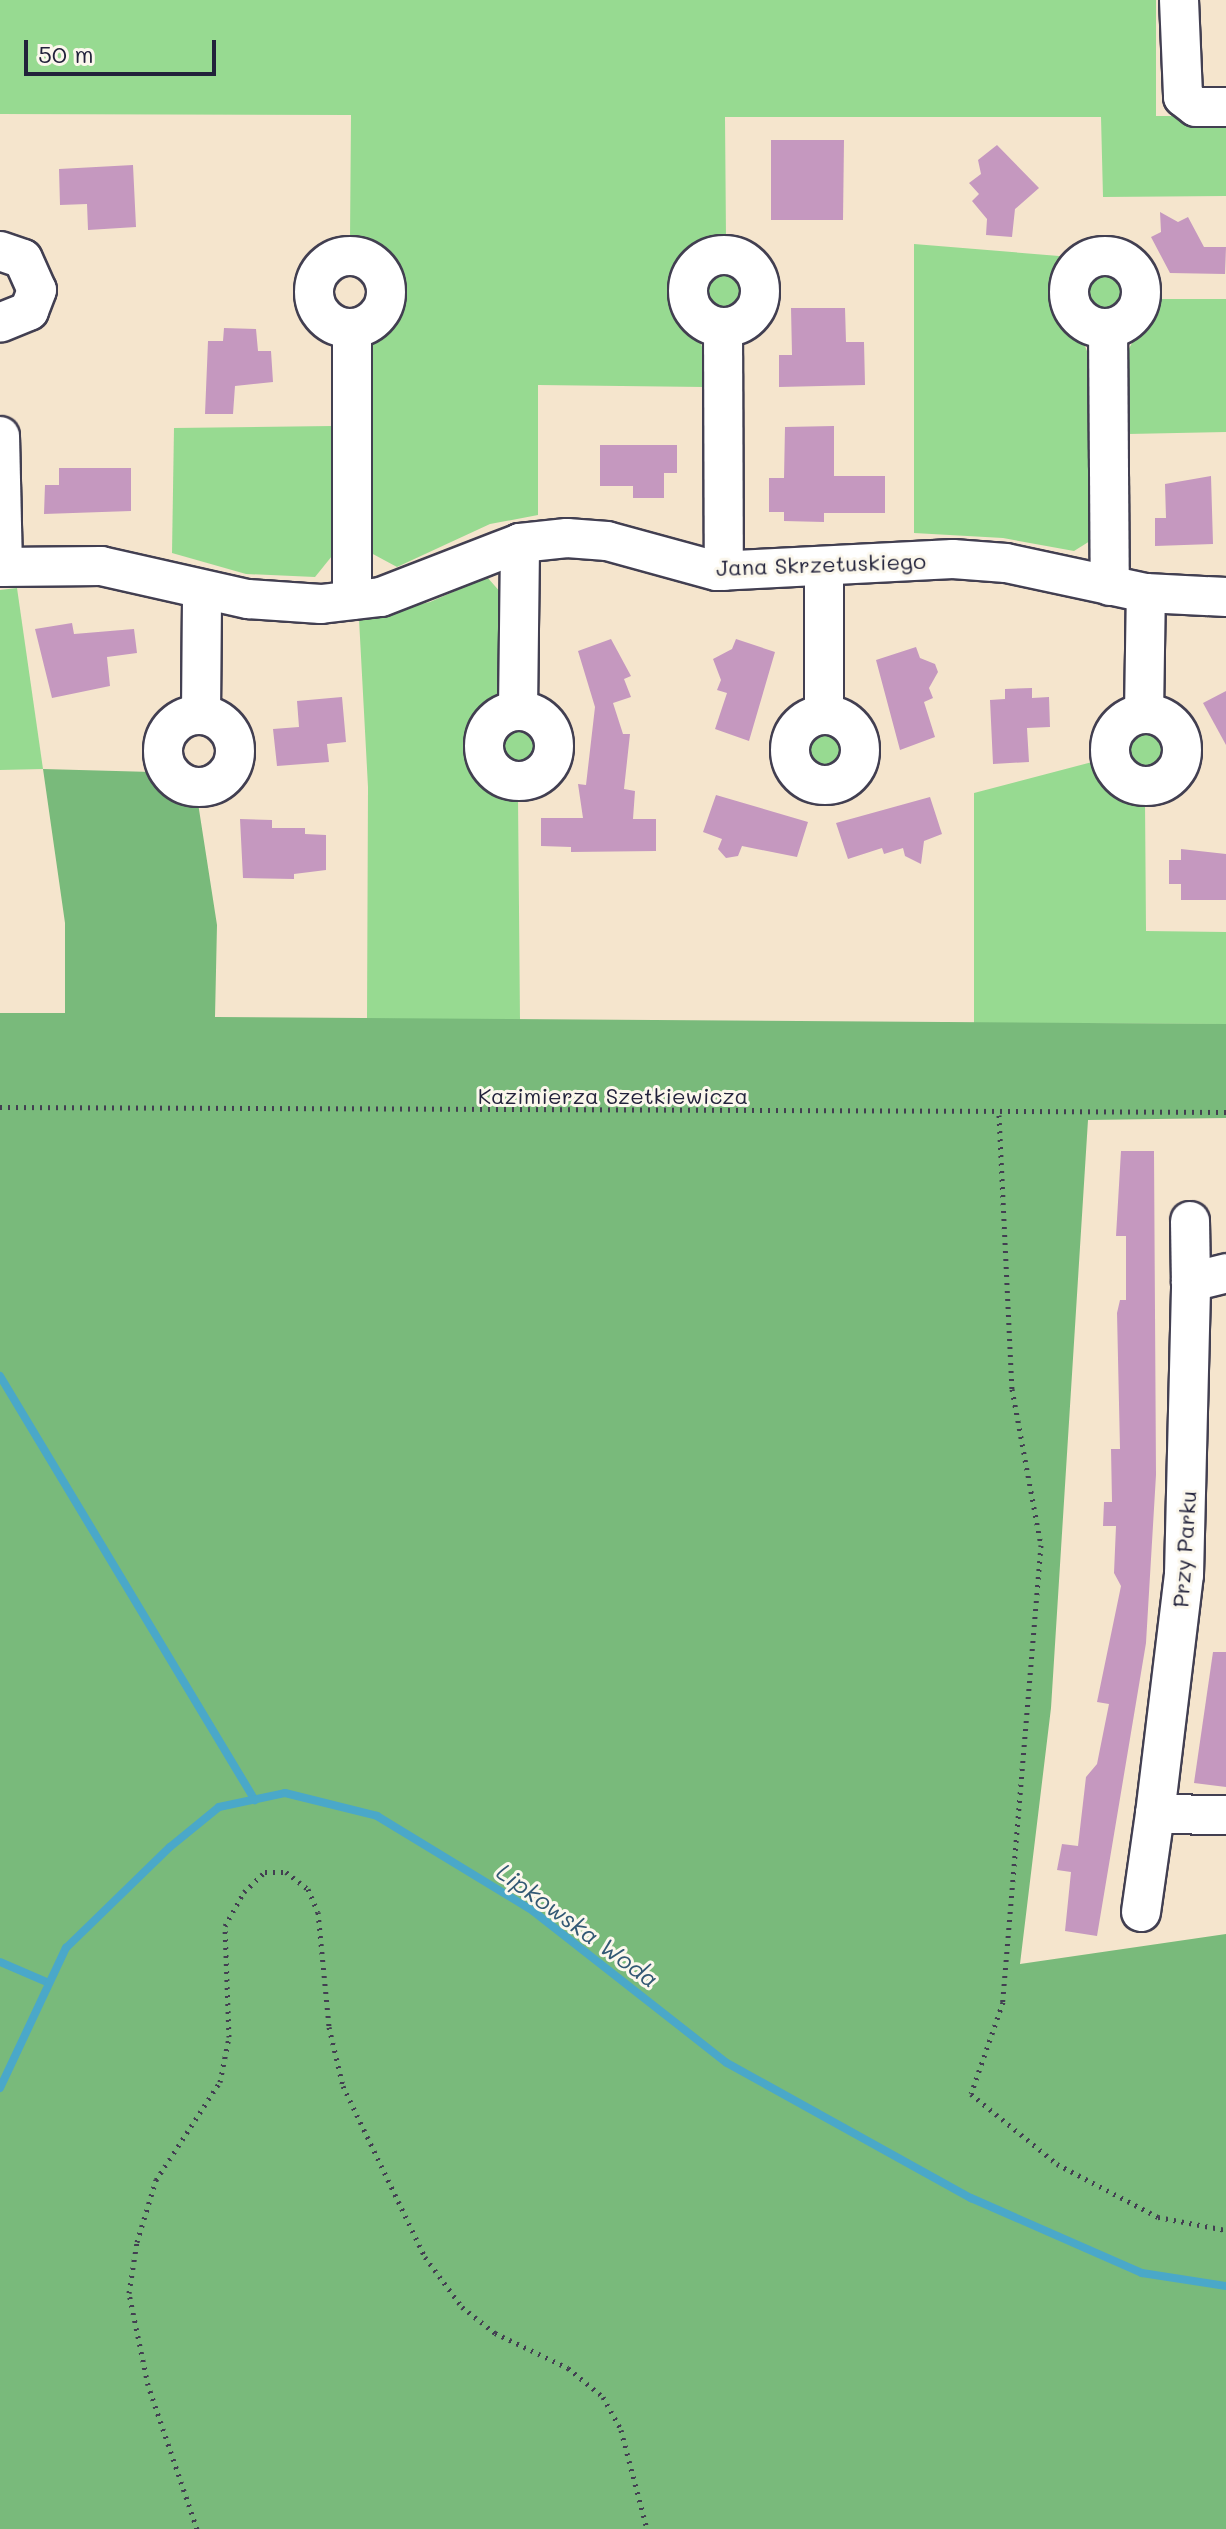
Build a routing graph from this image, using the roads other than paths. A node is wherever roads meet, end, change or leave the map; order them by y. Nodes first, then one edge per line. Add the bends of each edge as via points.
1 (1179, 0) edge
2 (1226, 107) edge
3 (0, 251) edge
4 (0, 323) edge
5 (723, 327) dead end
6 (352, 328) dead end
7 (1108, 328) dead end
8 (0, 436) edge
9 (520, 543) junction
10 (824, 566) junction
11 (1, 567) edge
12 (724, 571) junction
13 (1128, 590) junction
14 (202, 591) junction
15 (1226, 597) edge
16 (352, 600) junction
17 (518, 711) dead end
18 (201, 714) dead end
19 (824, 714) dead end
20 (1144, 714) dead end
21 (1190, 1221) dead end
22 (1208, 1278) edge
23 (1155, 1814) junction
24 (1226, 1815) edge
25 (1141, 1912) dead end

1 - 2 street via 1183,97 1196,107
3 - 4 street via 23,259 37,290 29,311
5 - 12 street
6 - 16 street
7 - 13 street
8 - 11 street
9 - 12 street, Jana Skrzetuskiego via 607,541
9 - 16 street, Jana Skrzetuskiego via 400,591
9 - 17 street
10 - 12 street, Jana Skrzetuskiego
10 - 13 street, Jana Skrzetuskiego via 1006,563
10 - 19 street
11 - 14 street, Jana Skrzetuskiego via 101,566
13 - 15 street, Jana Skrzetuskiego
13 - 20 street
14 - 16 street, Jana Skrzetuskiego via 280,604
14 - 18 street
21 - 22 street, Przy Parku
22 - 23 street, Przy Parku via 1184,1575
23 - 24 street
23 - 25 street, Przy Parku

